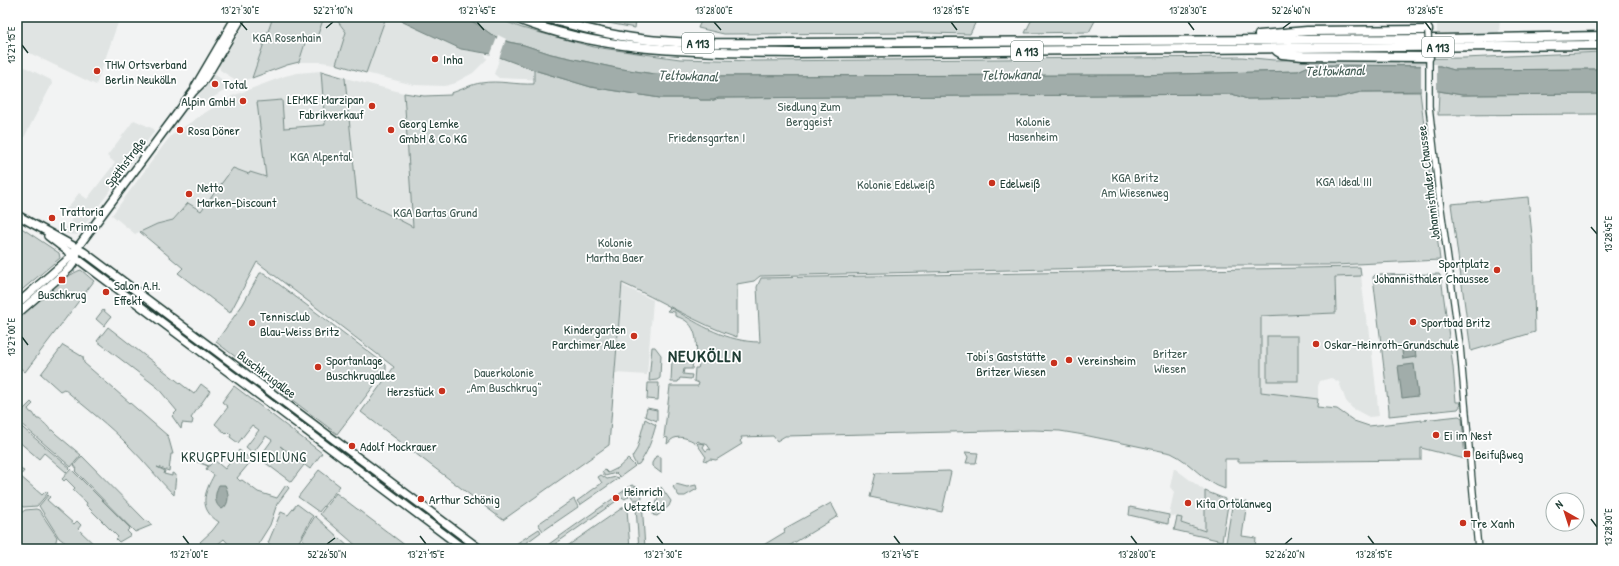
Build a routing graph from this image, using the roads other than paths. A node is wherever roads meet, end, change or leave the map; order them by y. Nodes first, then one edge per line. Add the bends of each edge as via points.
1 (236, 17) edge
2 (242, 17) edge
3 (513, 17) edge
4 (542, 17) edge
5 (1427, 17) edge
6 (1428, 31) junction
7 (1602, 36) edge
8 (1243, 39) junction
9 (1602, 46) edge
10 (1274, 49) junction
11 (1429, 57) junction
12 (209, 67) junction
13 (17, 215) edge
14 (36, 225) junction
15 (77, 247) junction
16 (74, 256) junction
17 (134, 290) junction
18 (128, 298) junction
19 (17, 304) edge
20 (17, 314) edge
21 (242, 371) junction
22 (236, 378) junction
23 (335, 441) junction
24 (330, 448) junction
25 (464, 549) edge
26 (480, 549) edge
27 (1478, 549) edge

1 - 12 main road
2 - 12 main road
3 - 10 highway, A 113 via 564,33 637,47 686,52
4 - 8 highway, A 113 via 639,39 684,43
5 - 6 street
6 - 8 highway via 1307,31 1250,35
6 - 11 street, Johannisthaler Chaussee, bridge
7 - 8 highway, A 113
9 - 10 highway, A 113
10 - 11 highway via 1282,54 1303,56
11 - 27 street, Johannisthaler Chaussee via 1429,98 1439,195 1460,346
12 - 15 main road, Späthstraße via 202,83
13 - 14 main road, Buschkrugallee
14 - 15 main road, Buschkrugallee
14 - 16 main road, Buschkrugallee
15 - 16 main road, Späthstraße
15 - 17 main road, Buschkrugallee
16 - 18 main road, Buschkrugallee
16 - 19 main road
16 - 20 main road via 70,268
17 - 18 main road
17 - 21 main road, Buschkrugallee
18 - 22 main road, Buschkrugallee
21 - 22 main road
21 - 23 main road, Buschkrugallee
22 - 24 main road, Buschkrugallee
23 - 24 main road
23 - 26 main road, Buschkrugallee
24 - 25 main road, Buschkrugallee

